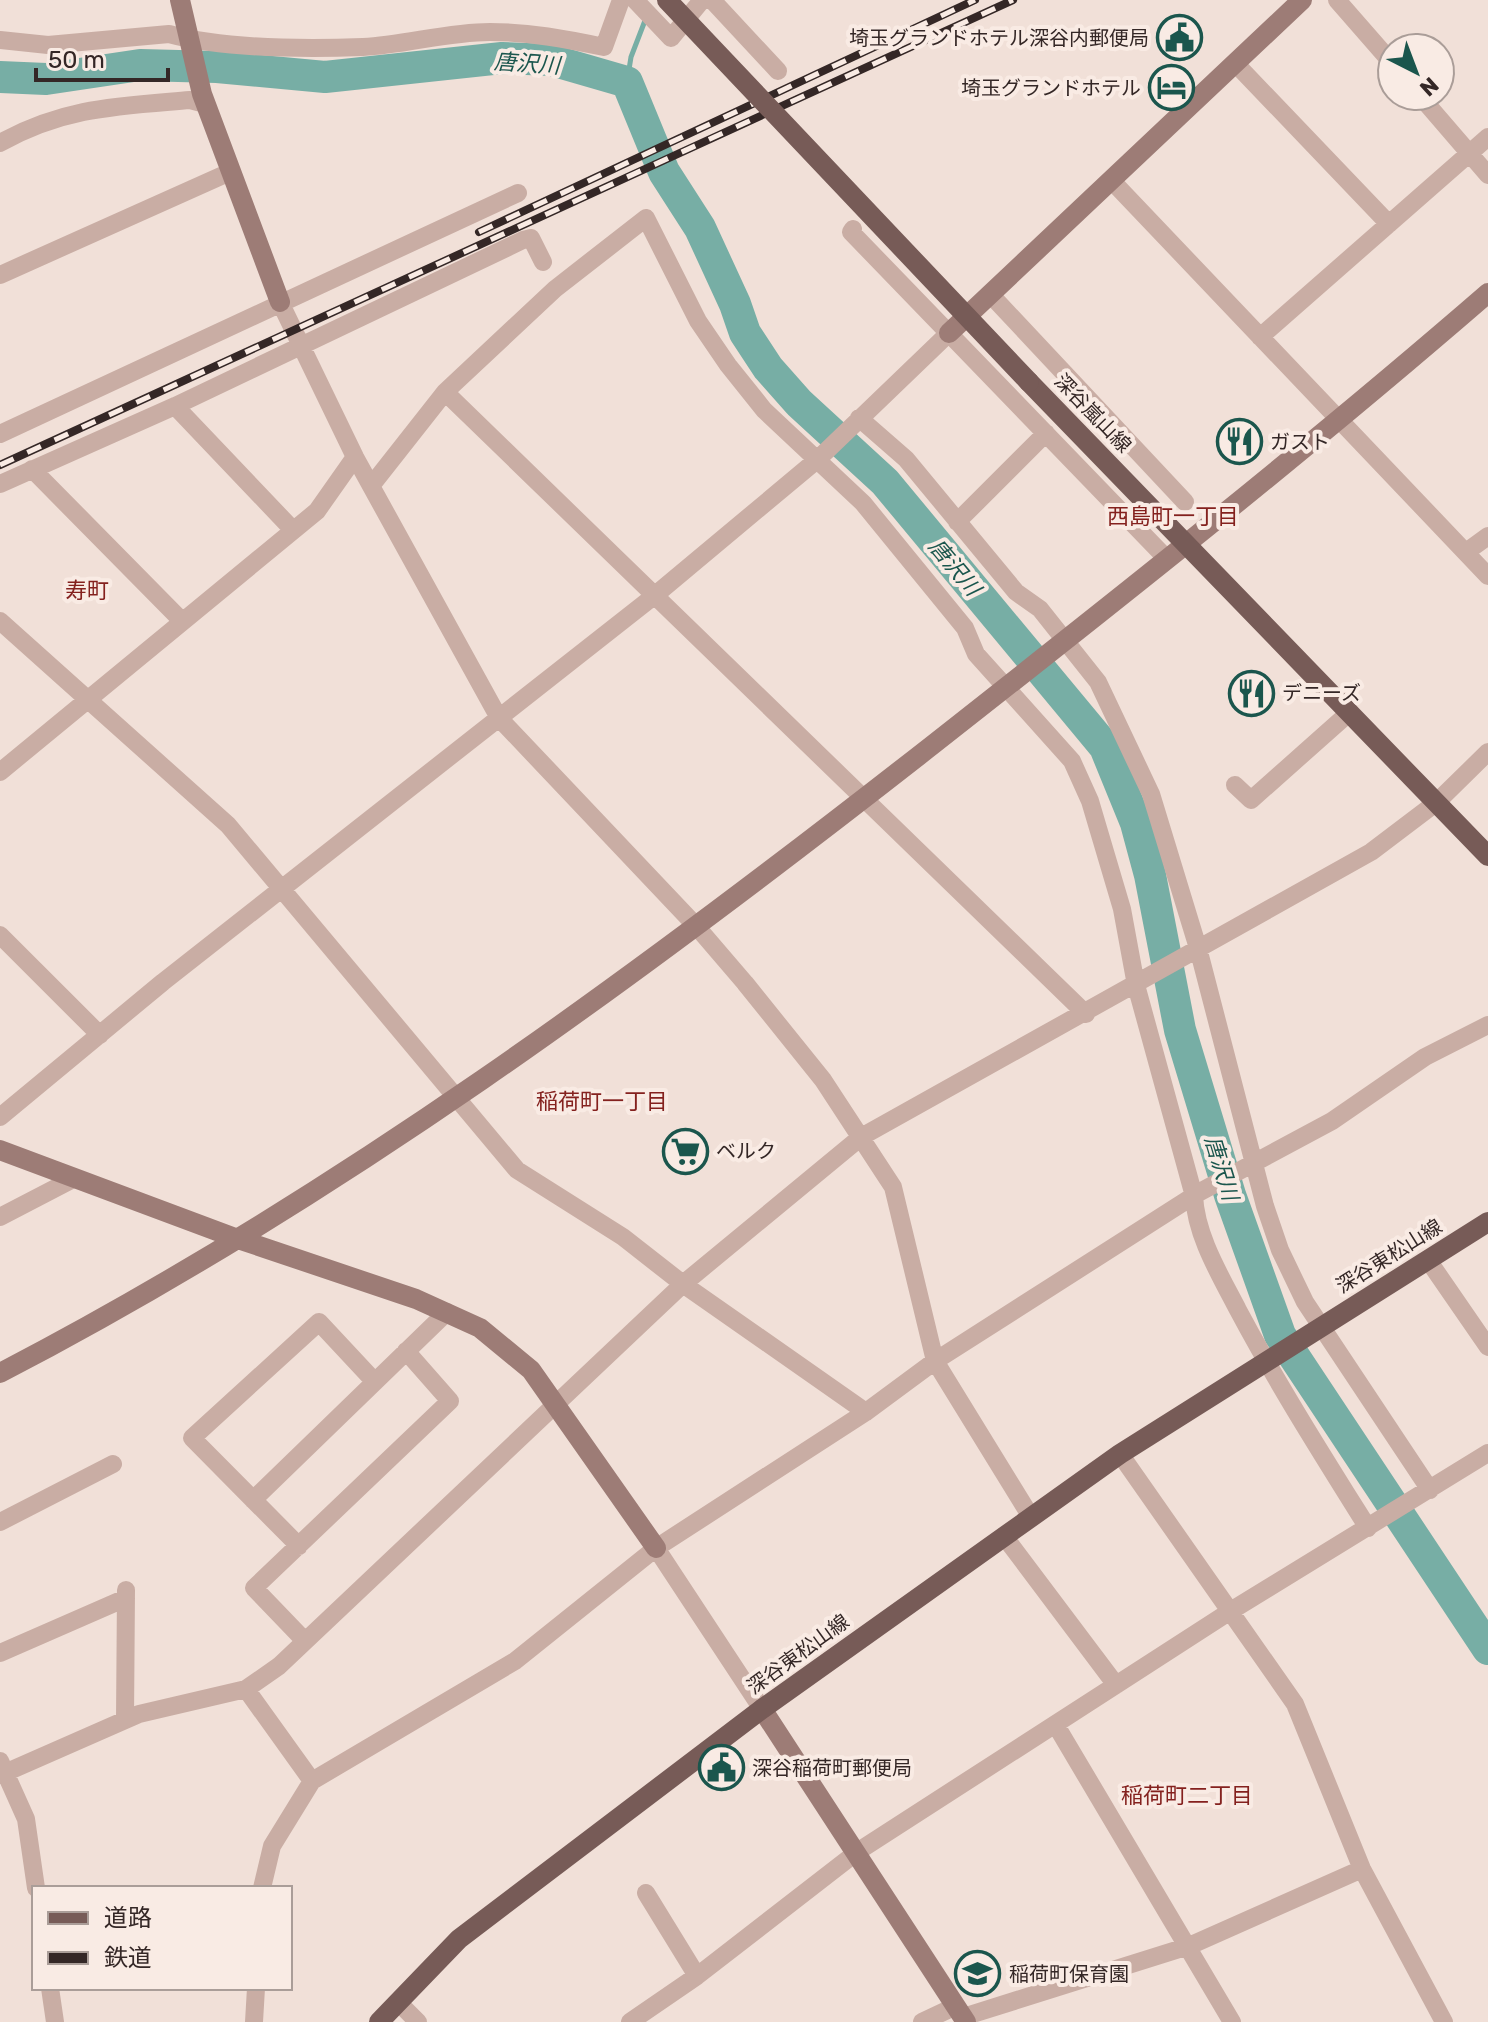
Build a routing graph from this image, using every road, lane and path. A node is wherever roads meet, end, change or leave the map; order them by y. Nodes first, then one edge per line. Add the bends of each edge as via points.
1 (180, 0) edge
2 (621, 0) edge
3 (635, 0) edge
4 (667, 0) edge
5 (702, 0) edge
6 (712, 0) edge
7 (1302, 0) edge
8 (1337, 0) edge
9 (0, 40) edge
10 (189, 44) junction
11 (1376, 45) edge
12 (1235, 63) junction
13 (778, 71) dead end
14 (204, 99) junction
15 (1434, 112) edge
16 (1488, 137) edge
17 (0, 143) edge
18 (1470, 153) junction
19 (230, 172) junction
20 (1488, 175) edge
21 (1112, 181) junction
22 (518, 193) dead end
23 (1389, 224) junction
24 (853, 229) dead end
25 (543, 262) dead end
26 (0, 275) edge
27 (1488, 293) edge
28 (990, 294) junction
29 (280, 302) junction
30 (949, 333) junction
31 (1260, 337) junction
32 (299, 345) junction
33 (445, 392) junction
34 (175, 406) junction
35 (857, 421) junction
36 (1340, 421) junction
37 (1046, 433) junction
38 (0, 434) edge
39 (355, 457) junction
40 (821, 457) junction
41 (32, 469) junction
42 (0, 484) edge
43 (371, 486) junction
44 (1185, 502) dead end
45 (957, 522) junction
46 (293, 530) junction
47 (1488, 536) edge
48 (1187, 544) junction
49 (1466, 552) junction
50 (1167, 559) junction
51 (1488, 576) edge
52 (654, 596) junction
53 (181, 620) junction
54 (0, 621) edge
55 (1064, 641) junction
56 (1009, 685) junction
57 (88, 700) junction
58 (1350, 712) junction
59 (499, 718) junction
60 (1488, 752) edge
61 (0, 772) edge
62 (1235, 785) dead end
63 (864, 798) junction
64 (1437, 802) junction
65 (1488, 856) edge
66 (283, 890) junction
67 (697, 927) junction
68 (0, 935) edge
69 (1195, 950) junction
70 (1140, 983) junction
71 (1086, 1014) junction
72 (1488, 1025) edge
73 (100, 1035) junction
74 (459, 1098) junction
75 (0, 1117) edge
76 (861, 1137) junction
77 (0, 1150) edge
78 (1254, 1163) junction
79 (75, 1178) junction
80 (1196, 1194) junction
81 (0, 1217) edge
82 (1488, 1222) edge
83 (238, 1239) junction
84 (1428, 1260) junction
85 (683, 1284) junction
86 (447, 1312) junction
87 (1319, 1328) junction
88 (1488, 1347) edge
89 (406, 1351) junction
90 (1268, 1360) junction
91 (935, 1361) junction
92 (0, 1373) edge
93 (375, 1382) junction
94 (558, 1405) junction
95 (866, 1412) junction
96 (1488, 1453) edge
97 (1120, 1454) junction
98 (113, 1464) dead end
99 (1427, 1492) junction
100 (253, 1500) junction
101 (1031, 1517) junction
102 (0, 1522) edge
103 (1372, 1525) junction
104 (1004, 1536) junction
105 (299, 1546) junction
106 (656, 1548) junction
107 (1229, 1612) junction
108 (304, 1640) junction
109 (0, 1653) edge
110 (1116, 1685) junction
111 (246, 1689) junction
112 (762, 1709) junction
113 (125, 1719) junction
114 (1057, 1727) junction
115 (2, 1769) edge
116 (312, 1781) junction
117 (857, 1852) junction
118 (1362, 1869) junction
119 (36, 1886) edge
120 (262, 1886) edge
121 (646, 1893) dead end
122 (1189, 1946) junction
123 (697, 1976) junction
124 (50, 1990) edge
125 (256, 1990) edge
126 (398, 2002) junction
127 (962, 2015) edge
128 (55, 2022) edge
129 (254, 2022) edge
130 (379, 2022) edge
131 (418, 2022) edge
132 (630, 2022) edge
133 (922, 2022) edge
134 (1232, 2022) edge
135 (1444, 2022) edge

1 - 10 street
2 - 10 street via 604,47 544,34 488,32 364,47
3 - 5 street via 671,38
4 - 48 main road, 深谷嵐山線, bridge
6 - 13 street
7 - 12 street
8 - 11 street
9 - 10 street via 48,45 169,34
10 - 14 street
12 - 21 street
12 - 23 street
14 - 17 street via 88,108 34,123
14 - 19 street
15 - 18 street
16 - 18 street
18 - 20 street
18 - 23 street
19 - 26 street
19 - 29 street
21 - 28 street
21 - 31 street
22 - 29 street
23 - 31 street
24 - 30 street
25 - 32 street via 531,238 523,240
27 - 36 street
28 - 30 street
28 - 44 street
29 - 32 street
29 - 38 street
30 - 35 street
30 - 37 street
31 - 36 street
32 - 34 street
32 - 39 street
33 - 40 street via 555,289 646,218 698,321 728,365 764,410
33 - 43 street
33 - 52 street
34 - 41 street
34 - 46 street
35 - 40 street
35 - 45 street via 890,441
36 - 48 street
36 - 49 street
37 - 45 street
37 - 50 street
39 - 43 street
39 - 46 street via 317,511
40 - 52 street
40 - 56 street via 965,628 976,654
41 - 42 street
41 - 53 street
43 - 59 street
45 - 55 street
46 - 53 street
47 - 49 street
48 - 50 street
48 - 58 main road, 深谷嵐山線
49 - 51 street
50 - 55 street
52 - 59 street
52 - 63 street
53 - 57 street
54 - 57 street
55 - 56 street
55 - 69 street via 1098,682 1137,758
56 - 63 street
56 - 70 street via 1063,748 1090,801
57 - 61 street
57 - 66 street via 203,799
58 - 62 street via 1251,800
58 - 64 main road, 深谷嵐山線
59 - 66 street
59 - 67 street
60 - 64 street
63 - 67 street
63 - 71 street
64 - 65 main road, 深谷嵐山線
64 - 69 street via 1371,852
66 - 73 street
66 - 74 street
67 - 74 street
67 - 76 street via 823,1080
68 - 73 street
69 - 70 street
69 - 78 street
70 - 71 street
70 - 80 street
71 - 76 street
72 - 78 street via 1447,1044 1332,1121
73 - 75 street
74 - 83 street
74 - 85 street via 517,1170 623,1237
76 - 85 street
76 - 91 street via 893,1187
77 - 79 street
78 - 80 street
78 - 87 street via 1280,1250
79 - 81 street
79 - 83 street
80 - 90 street via 1195,1215 1218,1272
80 - 91 street
82 - 84 main road, 深谷東松山線
83 - 86 street
83 - 92 street
84 - 87 main road, 深谷東松山線
84 - 88 street
85 - 94 street
85 - 95 street
86 - 89 street
86 - 94 street via 507,1347
87 - 90 main road, 深谷東松山線
87 - 99 street
89 - 93 street
89 - 105 street via 450,1401
90 - 97 main road, 深谷東松山線
90 - 103 street
91 - 95 street
91 - 101 street
93 - 100 street
93 - 100 street via 319,1322 192,1438
94 - 106 street
94 - 108 street
95 - 106 street
96 - 99 street
97 - 101 main road, 深谷東松山線
97 - 107 street
98 - 102 street
99 - 103 street
100 - 105 street
101 - 104 main road, 深谷東松山線
103 - 107 street
104 - 110 street
104 - 112 main road, 深谷東松山線
105 - 108 street via 254,1588
106 - 112 street
106 - 116 street via 515,1661
107 - 110 street
107 - 118 street via 1295,1704
108 - 111 street
109 - 113 street via 126,1594
110 - 114 street
111 - 113 street
111 - 116 street
112 - 117 street
112 - 126 main road, 深谷東松山線 via 459,1939
113 - 115 street
114 - 117 street
114 - 122 street
115 - 119 street via 26,1819
116 - 120 street via 272,1846
117 - 123 street
117 - 127 street
118 - 122 street
118 - 135 street
121 - 123 street
122 - 127 street
122 - 134 street
123 - 132 street
124 - 128 street
125 - 129 street
126 - 130 main road, 深谷東松山線
126 - 131 street
127 - 133 street

